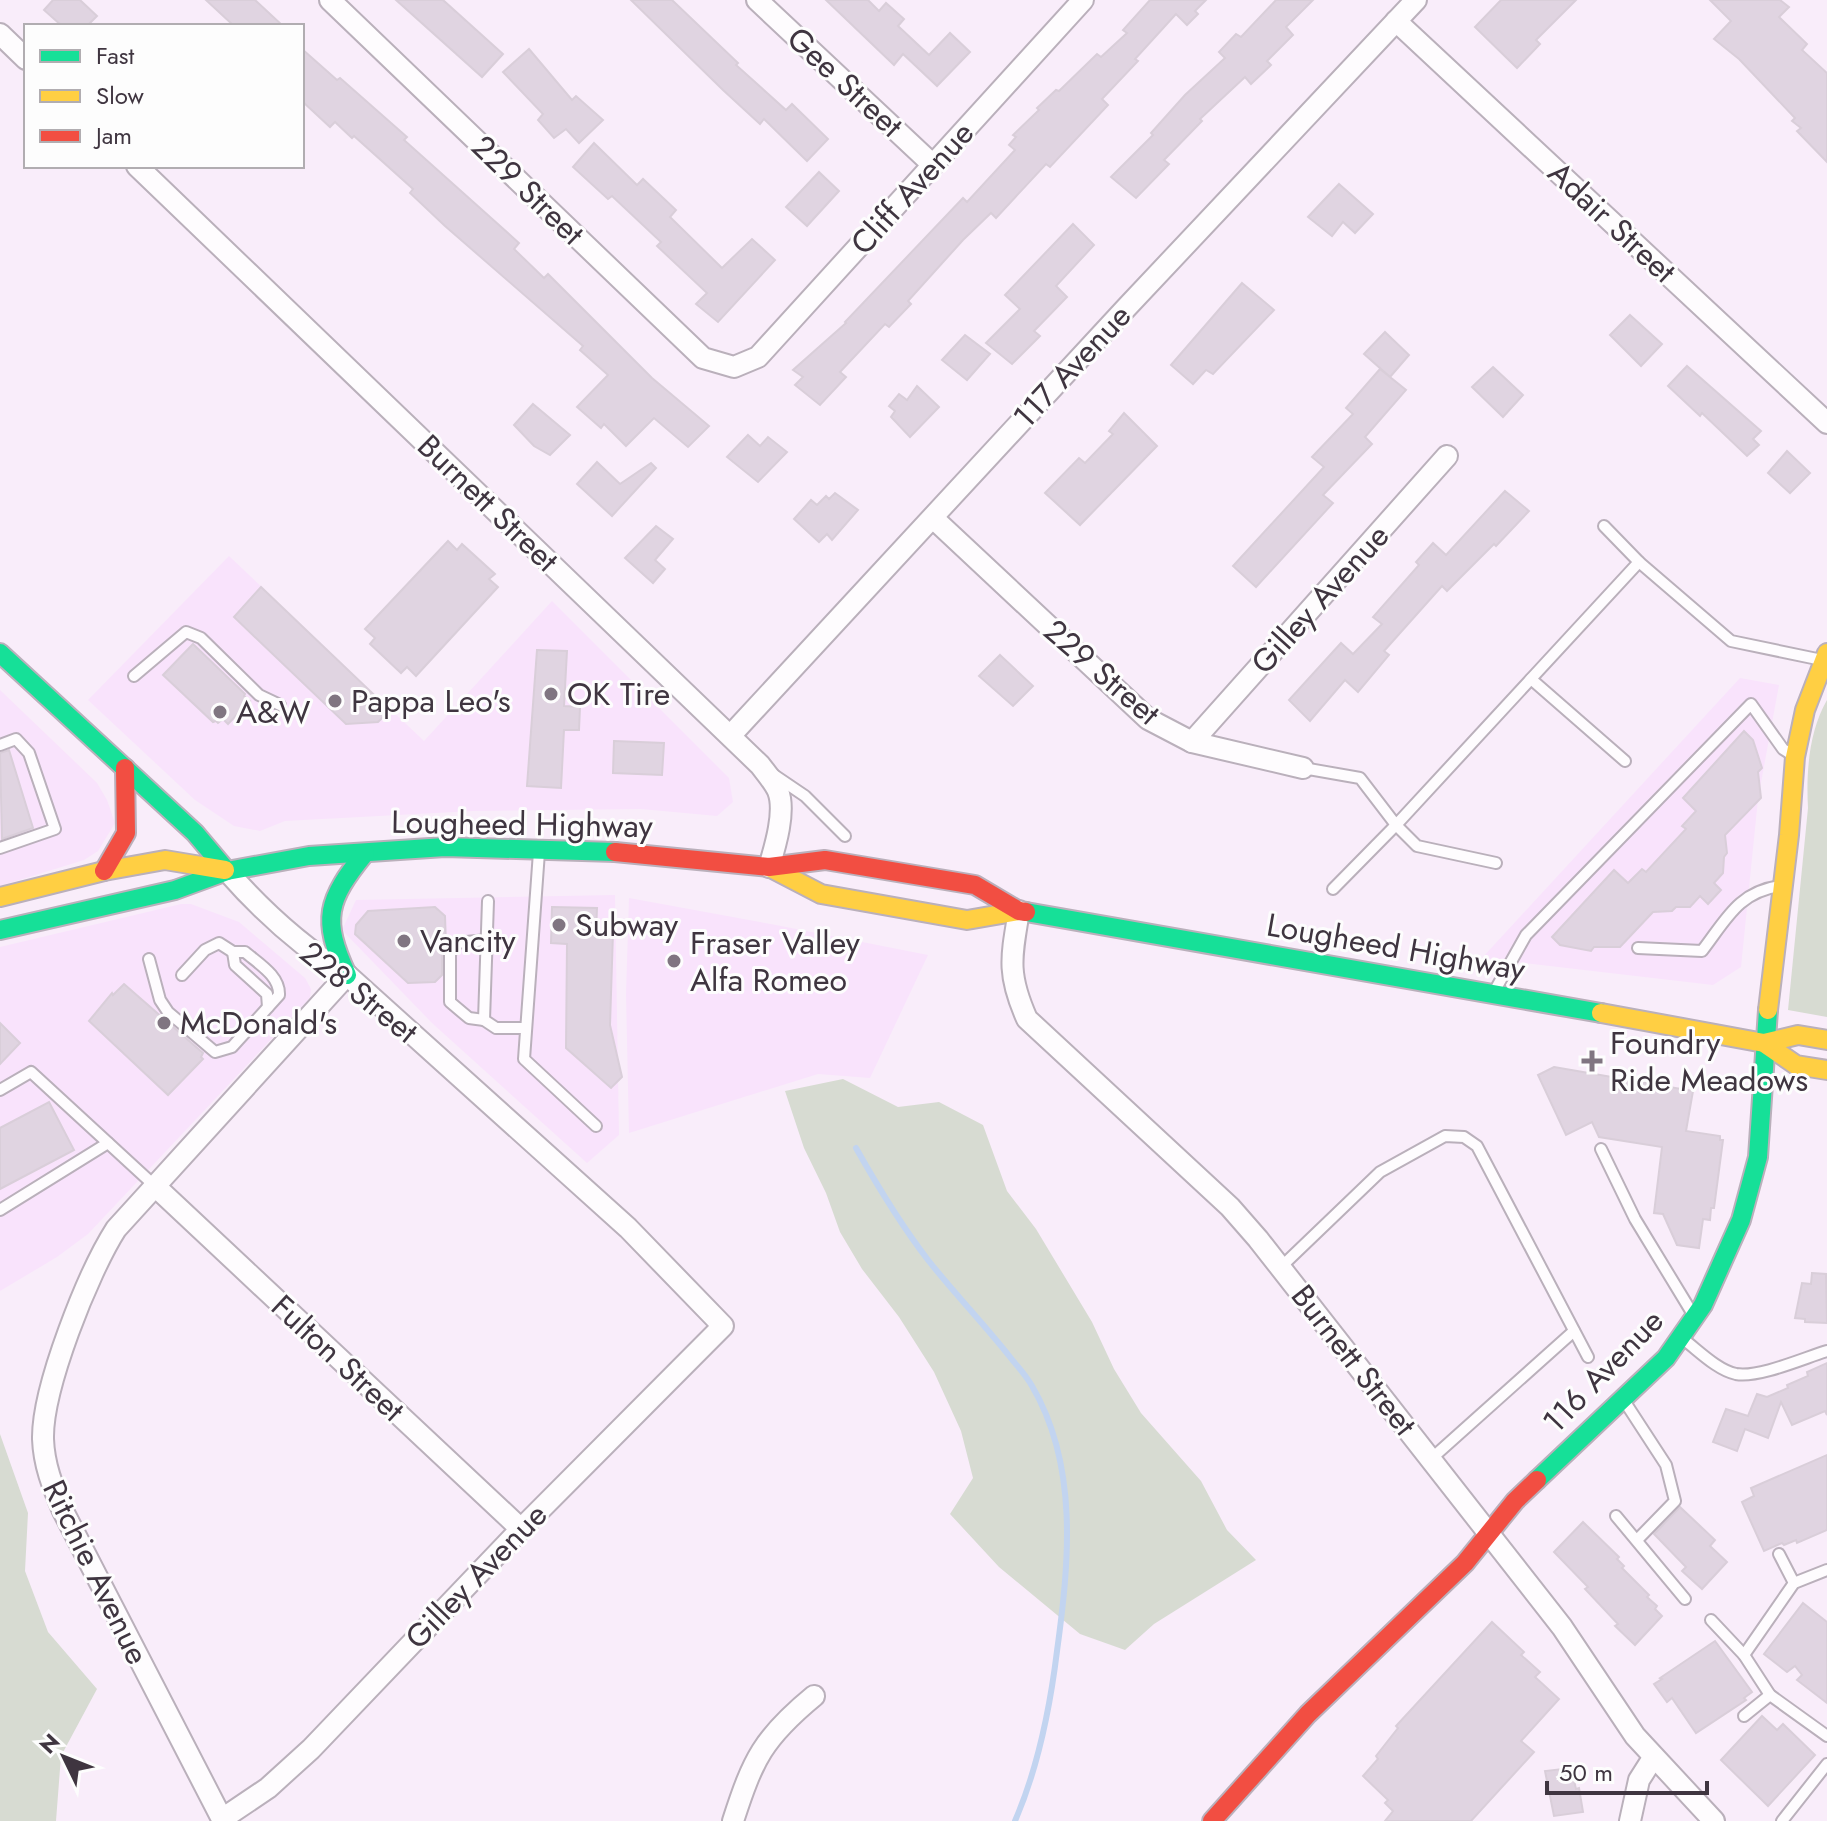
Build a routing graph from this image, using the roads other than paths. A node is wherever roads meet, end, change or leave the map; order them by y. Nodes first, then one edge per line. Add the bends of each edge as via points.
1 (330, 0) edge
2 (757, 0) edge
3 (1083, 0) edge
4 (1416, 0) edge
5 (1396, 21) junction
6 (0, 34) edge
7 (24, 57) edge
8 (933, 165) junction
9 (139, 168) edge
10 (734, 367) joint
11 (1827, 423) edge
12 (1447, 456) dead end
13 (933, 518) junction
14 (1604, 526) dead end
15 (1639, 562) junction
16 (0, 653) edge
17 (1825, 656) edge
18 (134, 676) dead end
19 (1531, 679) junction
20 (280, 705) dead end
21 (731, 735) junction
22 (1192, 742) junction
23 (0, 745) edge
24 (1795, 757) junction
25 (1625, 761) dead end
26 (760, 765) junction
27 (125, 768) junction
28 (1303, 768) joint
29 (1396, 825) junction
30 (845, 836) dead end
31 (0, 848) edge
32 (539, 850) junction
33 (365, 853) junction
34 (1496, 863) dead end
35 (769, 867) junction
36 (104, 871) junction
37 (227, 871) junction
38 (1782, 885) junction
39 (1333, 889) dead end
40 (0, 897) edge
41 (488, 901) dead end
42 (1019, 911) junction
43 (0, 930) edge
44 (487, 940) junction
45 (1638, 948) dead end
46 (233, 952) junction
47 (149, 959) dead end
48 (182, 975) dead end
49 (347, 975) junction
50 (1493, 994) junction
51 (268, 1007) junction
52 (484, 1020) junction
53 (526, 1028) junction
54 (1827, 1040) edge
55 (1764, 1043) junction
56 (1827, 1070) edge
57 (0, 1090) edge
58 (596, 1126) dead end
59 (108, 1143) junction
60 (1601, 1149) dead end
61 (156, 1187) junction
62 (0, 1210) edge
63 (1281, 1267) junction
64 (1695, 1318) junction
65 (723, 1326) joint
66 (1574, 1331) junction
67 (1682, 1338) junction
68 (1827, 1351) edge
69 (1588, 1357) dead end
70 (1623, 1399) junction
71 (1431, 1459) junction
72 (1616, 1516) dead end
73 (521, 1529) junction
74 (1490, 1533) junction
75 (1637, 1540) junction
76 (1779, 1554) dead end
77 (1827, 1570) edge
78 (1794, 1583) junction
79 (1685, 1599) dead end
80 (1711, 1620) dead end
81 (1744, 1655) junction
82 (1770, 1695) junction
83 (814, 1696) dead end
84 (1744, 1716) dead end
85 (1827, 1736) edge
86 (1653, 1758) junction
87 (1827, 1764) edge
88 (222, 1820) edge
89 (733, 1821) edge
90 (1212, 1821) edge
91 (1630, 1821) edge
92 (1714, 1821) edge
93 (1782, 1821) edge

1 - 10 street, 229 Street via 703,358
2 - 8 street, Gee Street
3 - 8 street, Cliff Avenue
4 - 5 street, 117 Avenue
5 - 11 street, Adair Street
5 - 13 street, 117 Avenue
6 - 7 street
8 - 10 street, Cliff Avenue via 758,357
9 - 21 street, Burnett Street
12 - 22 street, Gilley Avenue
13 - 21 street, 117 Avenue
13 - 22 street, 229 Street via 1148,719
14 - 15 lane
15 - 17 lane via 1731,641
15 - 19 lane
16 - 27 main road, 228 Street
17 - 24 main road, 116 Avenue
18 - 20 lane via 180,635 193,633 259,695
19 - 25 lane
19 - 29 lane
21 - 26 street, Burnett Street
22 - 28 street, 229 Street
23 - 31 lane via 16,739 29,753 55,829
24 - 38 main road, 116 Avenue
24 - 50 lane via 1783,749 1751,704 1526,935
26 - 30 lane via 805,796
26 - 35 street, Burnett Street via 780,798
27 - 36 main road via 126,833
27 - 37 main road, 228 Street via 195,833
28 - 29 lane via 1360,778
29 - 34 lane via 1417,846
29 - 39 lane
32 - 33 main road, Lougheed Highway via 445,847
32 - 35 main road, Lougheed Highway via 604,850
32 - 53 lane
33 - 37 main road, Lougheed Highway via 309,856
33 - 49 main road via 339,885 329,908 331,942
35 - 42 main road, Lougheed Highway via 825,860 876,867 975,885
35 - 42 main road, Lougheed Highway via 821,894 870,903 967,920
36 - 37 main road, Lougheed Highway via 165,860
36 - 40 main road, Lougheed Highway
37 - 43 main road, Lougheed Highway via 175,890
37 - 49 street, 228 Street via 275,923
38 - 45 lane via 1744,897 1702,951
38 - 55 main road, 116 Avenue
41 - 44 lane
42 - 50 main road, Lougheed Highway
42 - 63 street, Burnett Street via 1011,958 1014,990 1027,1019 1230,1207
44 - 52 lane
44 - 52 lane via 456,943 450,954 450,1002 469,1018
46 - 48 lane via 225,944 211,945
46 - 51 lane via 235,965 267,994
46 - 51 lane via 245,952 275,978 279,995
47 - 51 lane via 168,1012 215,1052 232,1047
49 - 61 street, Ritchie Avenue
49 - 65 street, 228 Street via 628,1228
50 - 55 main road, Lougheed Highway
52 - 53 lane via 496,1028
53 - 58 lane via 524,1059
54 - 55 main road, Lougheed Highway via 1798,1035
55 - 56 main road, Lougheed Highway via 1796,1065
55 - 64 main road, 116 Avenue via 1758,1157 1741,1220
57 - 59 lane via 31,1072
59 - 61 lane
59 - 62 lane
60 - 64 lane via 1635,1219
61 - 73 street, Fulton Street
61 - 88 street, Ritchie Avenue via 101,1252 60,1358 46,1413 46,1470
63 - 66 lane via 1380,1172 1445,1136 1464,1137 1477,1146
63 - 71 street, Burnett Street
64 - 67 main road, 116 Avenue
65 - 73 street, Gilley Avenue
66 - 69 lane
66 - 71 lane
67 - 68 lane via 1736,1374
67 - 70 main road, 116 Avenue
70 - 74 main road, 116 Avenue via 1515,1501
70 - 75 lane via 1666,1465 1675,1501
71 - 74 street, Burnett Street
72 - 75 lane
73 - 88 street, Gilley Avenue via 289,1771
74 - 86 street, Burnett Street
74 - 90 main road, 116 Avenue via 1308,1714
75 - 79 lane
76 - 78 lane
77 - 78 lane
78 - 81 lane
80 - 81 lane
81 - 82 lane
82 - 84 lane
82 - 85 lane
83 - 89 street via 768,1740
86 - 91 street via 1639,1780
86 - 92 street, Burnett Street
87 - 93 lane

